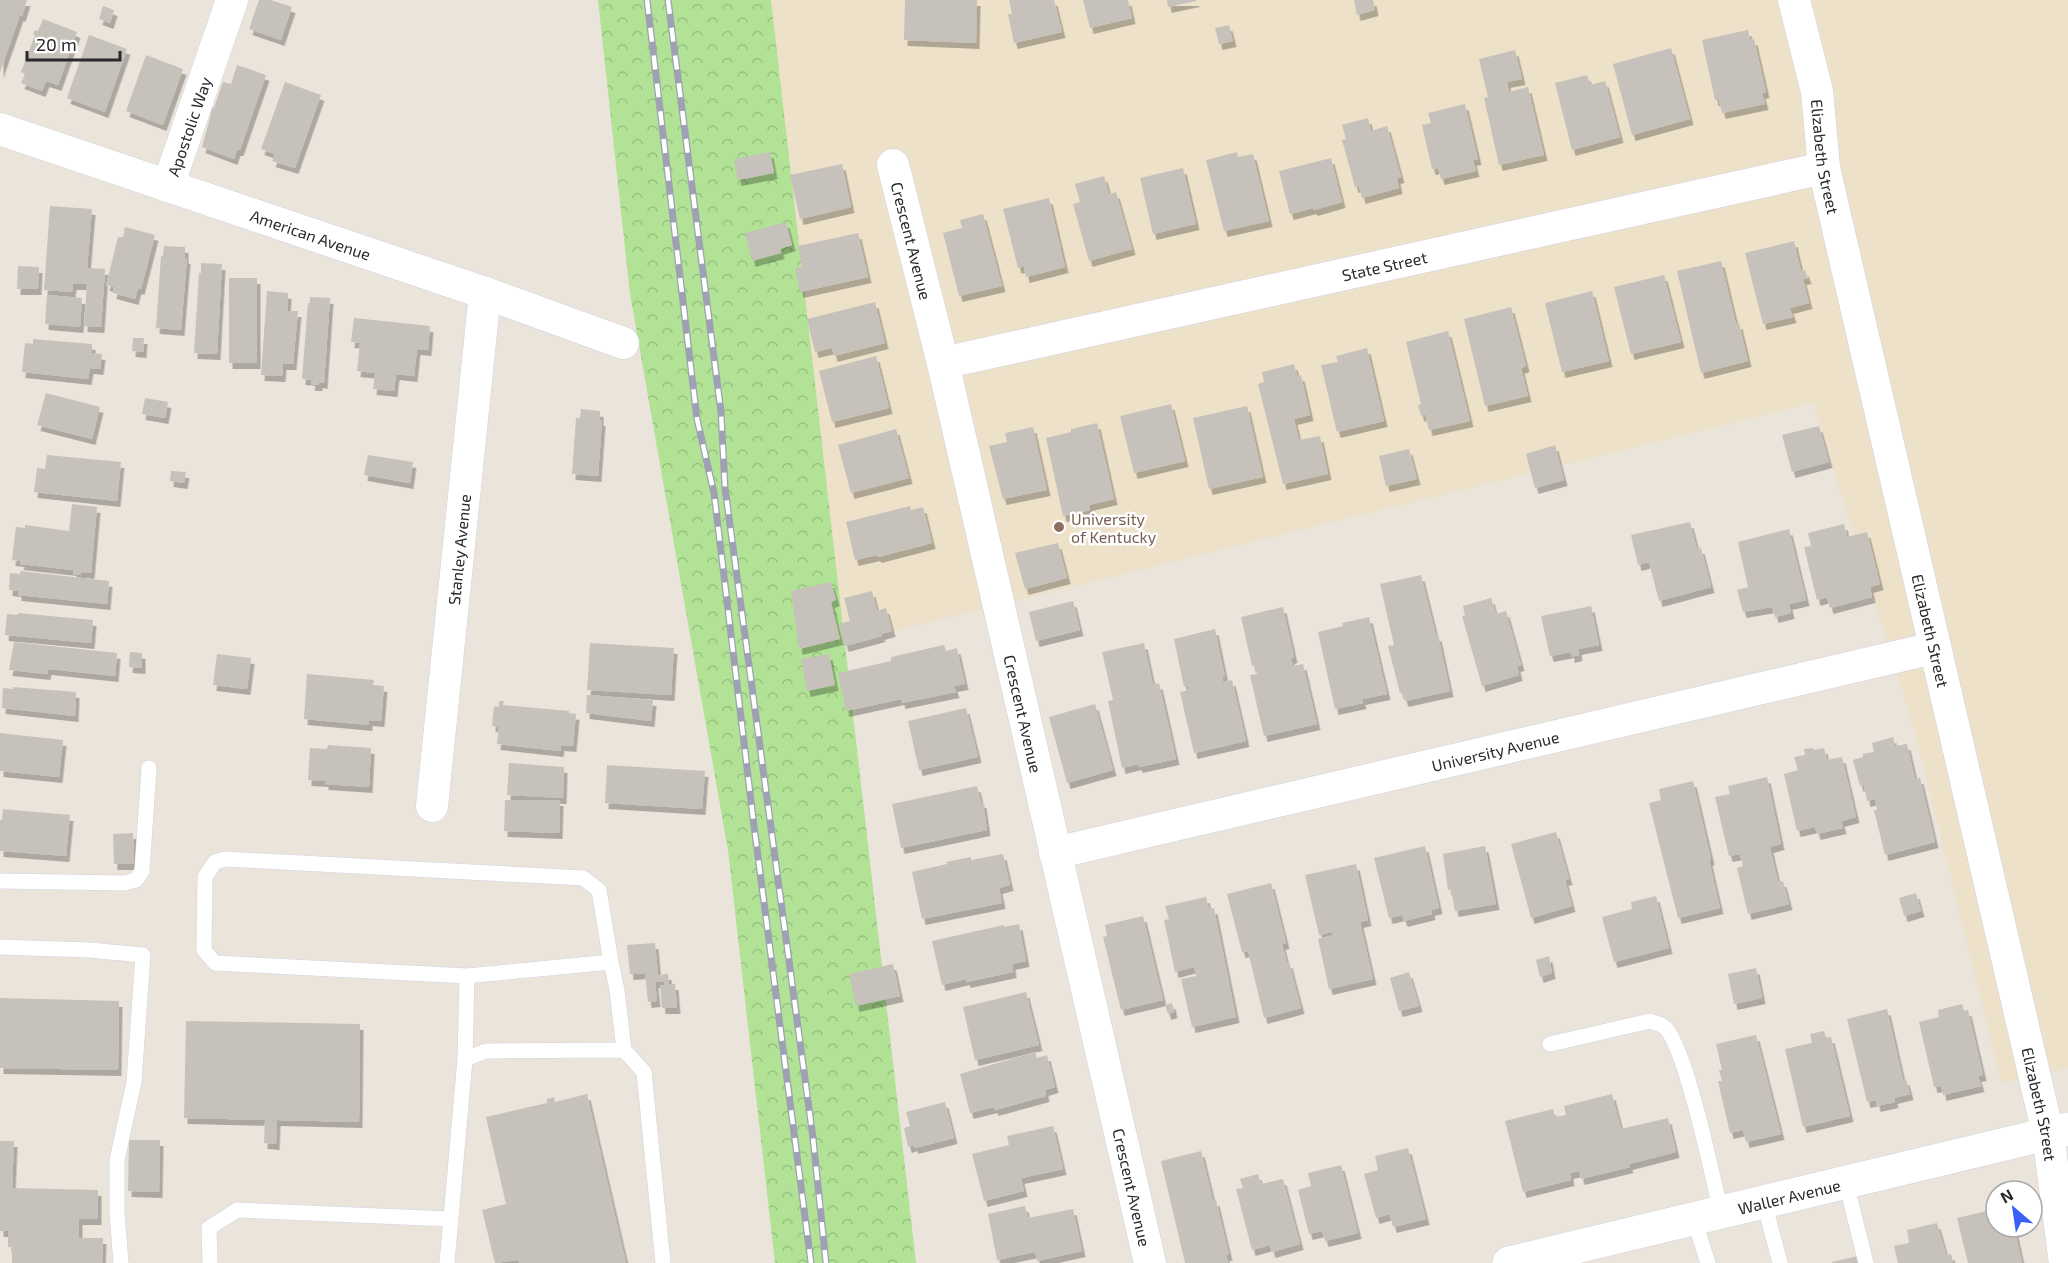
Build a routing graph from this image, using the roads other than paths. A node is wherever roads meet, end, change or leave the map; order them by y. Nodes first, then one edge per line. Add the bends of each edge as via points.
1 (232, 0) edge
2 (1794, 0) edge
3 (0, 129) edge
4 (893, 165) dead end
5 (1824, 168) junction
6 (168, 186) junction
7 (485, 293) junction
8 (623, 342) dead end
9 (943, 363) junction
10 (1934, 648) junction
11 (149, 768) dead end
12 (432, 806) dead end
13 (1055, 853) junction
14 (0, 880) edge
15 (0, 947) edge
16 (611, 962) junction
17 (467, 976) junction
18 (1550, 1044) dead end
19 (624, 1050) junction
20 (465, 1059) junction
21 (2058, 1132) edge
22 (1846, 1183) junction
23 (1764, 1202) junction
24 (1708, 1216) junction
25 (451, 1219) junction
26 (121, 1263) edge
27 (210, 1263) edge
28 (447, 1263) edge
29 (663, 1263) edge
30 (1150, 1263) edge
31 (1509, 1263) edge
32 (1708, 1263) edge
33 (1780, 1263) edge
34 (1866, 1263) edge
35 (2065, 1263) edge

1 - 6 street, Apostolic Way
2 - 5 street, Elizabeth Street via 1817,91
3 - 6 street, American Avenue
4 - 9 street, Crescent Avenue
5 - 9 street, State Street
5 - 10 street, Elizabeth Street
6 - 7 street, American Avenue
7 - 8 street, American Avenue
7 - 12 street, Stanley Avenue
9 - 13 street, Crescent Avenue
10 - 13 street, University Avenue
10 - 21 street, Elizabeth Street
11 - 14 lane via 142,871 136,880
13 - 30 street, Crescent Avenue
15 - 26 lane via 143,955 134,1082 117,1160
16 - 17 lane
16 - 17 lane via 599,890 583,878 225,859 215,862 205,877 204,950 215,963
16 - 19 lane
17 - 20 lane
18 - 24 lane via 1650,1022 1664,1026 1678,1047 1709,1155
19 - 20 lane via 486,1051
19 - 29 lane via 644,1072
20 - 25 lane
21 - 22 main road, Waller Avenue
21 - 35 street, Elizabeth Street
22 - 23 main road, Waller Avenue
22 - 34 lane
23 - 24 main road, Waller Avenue
23 - 33 lane
24 - 31 main road, Waller Avenue
24 - 32 lane
25 - 27 lane via 237,1210 209,1228
25 - 28 lane

